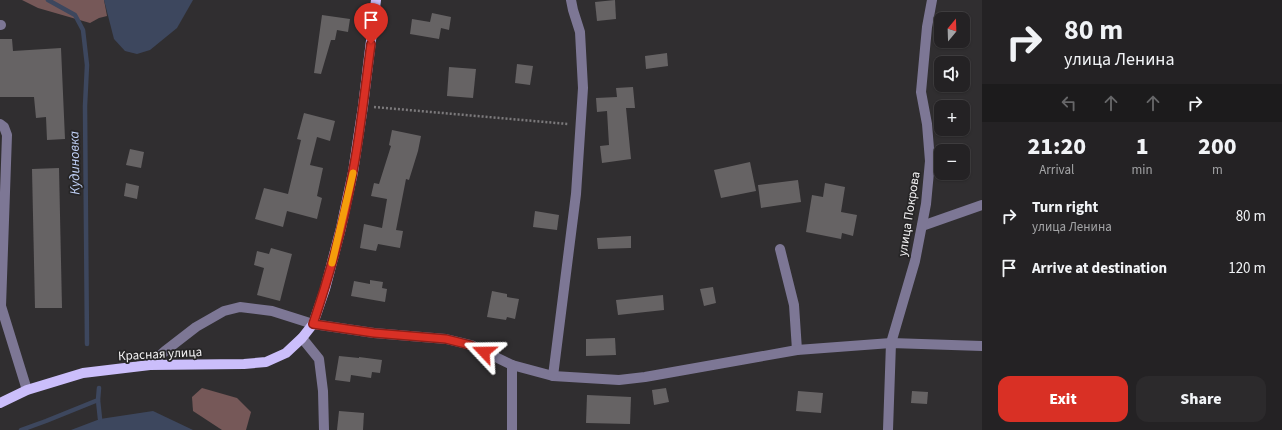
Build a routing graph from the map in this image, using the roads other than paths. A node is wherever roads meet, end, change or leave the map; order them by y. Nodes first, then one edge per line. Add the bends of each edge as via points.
1 (376, 0) edge
2 (571, 0) edge
3 (932, 0) edge
4 (0, 124) edge
5 (982, 205) edge
6 (922, 226) junction
7 (780, 249) dead end
8 (0, 306) edge
9 (313, 324) junction
10 (302, 338) junction
11 (891, 343) junction
12 (982, 346) edge
13 (797, 350) junction
14 (150, 365) junction
15 (512, 365) junction
16 (553, 376) junction
17 (27, 390) junction
18 (0, 403) edge
19 (324, 430) edge
20 (512, 430) edge
21 (888, 430) edge

1 - 9 main road, Красная улица via 353,172 325,289
2 - 16 street via 580,32 583,88 576,194
3 - 6 street, улица Покрова via 921,92 930,161
4 - 8 street via 7,135
5 - 6 street
6 - 11 street, улица Покрова via 915,261
7 - 13 street via 794,305
8 - 17 street
9 - 10 main road, Красная улица
9 - 14 street via 272,311 240,307 224,311 196,327
9 - 15 street via 374,333 446,339 470,345
10 - 14 main road, Красная улица via 286,353 266,362
10 - 19 street via 319,359
11 - 12 street
11 - 13 street
11 - 21 street, улица Покрова
13 - 16 street via 619,380
14 - 17 main road, Красная улица via 83,373
15 - 16 street
15 - 20 street
17 - 18 main road, Красная улица

